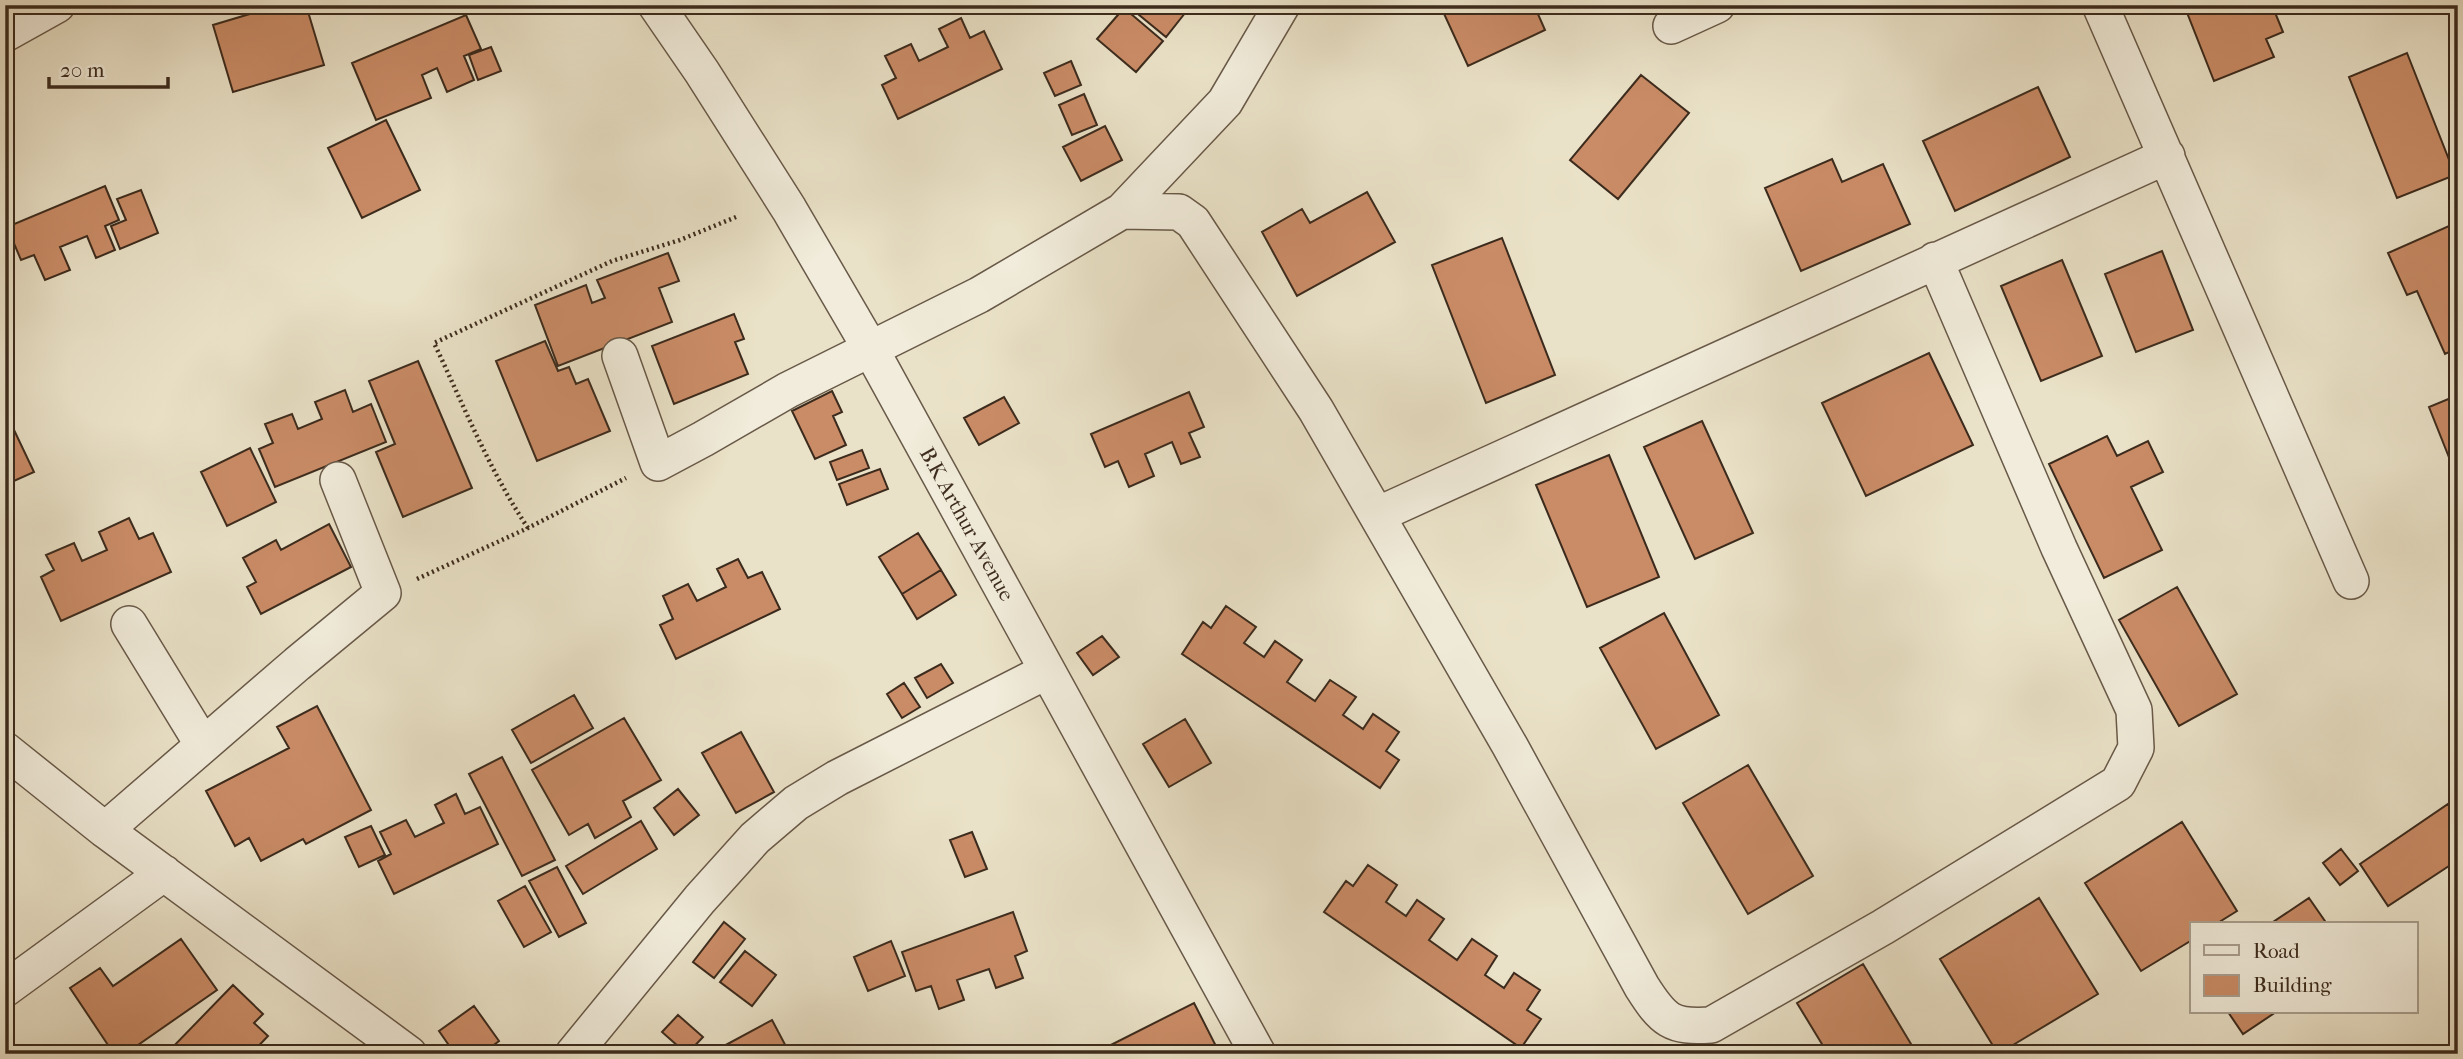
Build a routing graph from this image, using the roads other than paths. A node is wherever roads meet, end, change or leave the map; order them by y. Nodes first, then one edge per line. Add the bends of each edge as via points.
1 (57, 5) edge
2 (656, 5) edge
3 (1282, 5) edge
4 (1717, 5) edge
5 (2100, 5) edge
6 (1671, 26) dead end
7 (5, 34) edge
8 (2167, 156) junction
9 (1122, 211) junction
10 (1935, 260) junction
11 (870, 348) junction
12 (620, 356) dead end
13 (338, 480) dead end
14 (1377, 515) junction
15 (2351, 581) dead end
16 (129, 624) dead end
17 (1047, 671) junction
18 (203, 745) junction
19 (5, 750) edge
20 (105, 830) junction
21 (164, 873) junction
22 (5, 989) edge
23 (409, 1054) edge
24 (573, 1054) edge
25 (1258, 1054) edge

1 - 7 street
2 - 11 street, B.K Arthur Avenue via 782,198
3 - 9 street via 1225,102
4 - 6 street
5 - 8 street
8 - 10 street
8 - 15 street
9 - 11 street via 979,295
9 - 14 street via 1179,212 1193,222 1316,410
10 - 14 street
10 - 14 street via 2134,710 2136,748 2118,783 1883,927 1711,1025 1671,1022 1642,988
11 - 12 street via 658,463
11 - 17 street, B.K Arthur Avenue
13 - 18 street via 383,593
16 - 18 street
17 - 24 street via 836,778 796,803 755,838 700,899
17 - 25 street, B.K Arthur Avenue
18 - 20 street
19 - 20 street
20 - 21 street
21 - 22 street
21 - 23 street

